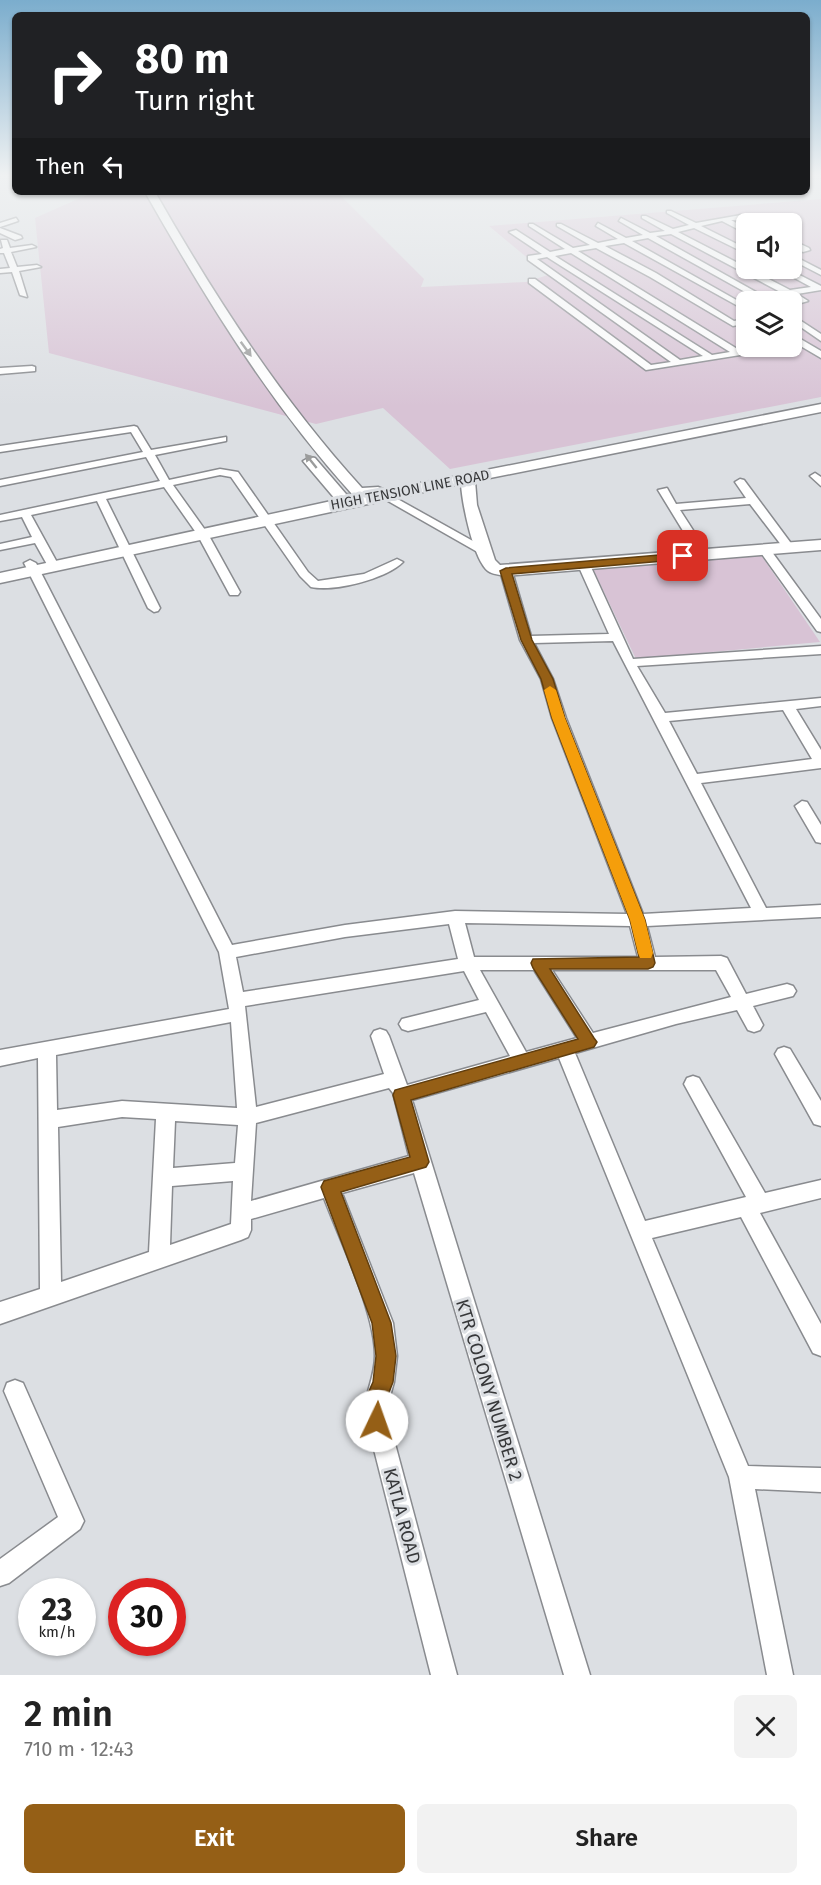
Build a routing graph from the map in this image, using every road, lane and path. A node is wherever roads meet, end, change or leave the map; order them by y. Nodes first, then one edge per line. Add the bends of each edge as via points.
1 (6, 251) edge
2 (172, 251) edge
3 (183, 251) edge
4 (542, 251) edge
5 (567, 251) edge
6 (575, 251) edge
7 (611, 251) edge
8 (647, 251) edge
9 (682, 251) edge
10 (711, 251) edge
11 (548, 255) junction
12 (802, 263) edge
13 (37, 267) dead end
14 (15, 270) junction
15 (0, 272) edge
16 (821, 273) edge
17 (553, 276) junction
18 (802, 277) edge
19 (800, 279) edge
20 (820, 288) edge
21 (752, 291) edge
22 (784, 291) joint
23 (24, 295) dead end
24 (736, 303) edge
25 (736, 323) edge
26 (733, 324) junction
27 (802, 325) edge
28 (736, 326) edge
29 (230, 327) junction
30 (216, 329) junction
31 (821, 338) edge
32 (802, 346) edge
33 (736, 352) edge
34 (736, 354) edge
35 (821, 355) edge
36 (711, 358) junction
37 (678, 363) junction
38 (32, 369) dead end
39 (0, 371) edge
40 (821, 402) edge
41 (821, 408) edge
42 (286, 428) dead end
43 (696, 430) junction
44 (223, 439) dead end
45 (0, 449) edge
46 (304, 453) dead end
47 (151, 454) junction
48 (465, 475) junction
49 (740, 482) dead end
50 (0, 483) edge
51 (166, 483) junction
52 (663, 490) dead end
53 (385, 495) junction
54 (100, 497) junction
55 (346, 499) junction
56 (753, 501) junction
57 (673, 507) junction
58 (25, 513) junction
59 (266, 517) junction
60 (0, 518) edge
61 (200, 531) junction
62 (39, 539) junction
63 (821, 545) edge
64 (0, 547) edge
65 (125, 547) junction
66 (789, 548) junction
67 (765, 550) junction
68 (485, 552) junction
69 (703, 555) junction
70 (397, 562) dead end
71 (52, 563) junction
72 (584, 565) junction
73 (32, 567) junction
74 (0, 570) edge
75 (506, 571) junction
76 (0, 578) edge
77 (234, 592) dead end
78 (154, 608) dead end
79 (821, 628) edge
80 (619, 637) junction
81 (526, 640) junction
82 (821, 650) edge
83 (629, 663) junction
84 (821, 702) edge
85 (787, 705) junction
86 (661, 718) junction
87 (821, 763) edge
88 (692, 779) junction
89 (802, 806) dead end
90 (821, 838) edge
91 (821, 911) edge
92 (762, 915) junction
93 (455, 916) junction
94 (637, 920) junction
95 (227, 952) junction
96 (538, 963) junction
97 (648, 963) junction
98 (468, 964) junction
99 (787, 991) dead end
100 (741, 1000) junction
101 (490, 1004) junction
102 (238, 1007) junction
103 (408, 1024) dead end
104 (754, 1024) dead end
105 (380, 1036) dead end
106 (589, 1042) junction
107 (47, 1049) junction
108 (564, 1049) junction
109 (784, 1054) dead end
110 (0, 1058) edge
111 (522, 1061) junction
112 (693, 1084) dead end
113 (398, 1087) junction
114 (166, 1112) junction
115 (248, 1117) junction
116 (821, 1118) edge
117 (48, 1120) junction
118 (420, 1162) junction
119 (243, 1171) junction
120 (163, 1178) junction
121 (330, 1187) junction
122 (821, 1189) edge
123 (753, 1205) junction
124 (240, 1213) junction
125 (641, 1231) junction
126 (159, 1258) junction
127 (51, 1296) junction
128 (0, 1313) edge
129 (821, 1345) edge
130 (15, 1390) dead end
131 (741, 1477) junction
132 (821, 1480) edge
133 (0, 1574) edge
134 (444, 1675) edge
135 (577, 1675) edge
136 (780, 1675) edge

1 - 14 street
2 - 30 main road
3 - 29 main road
4 - 11 street
5 - 11 street
6 - 33 street
7 - 26 street
8 - 24 street
9 - 21 street
10 - 22 street
11 - 17 street via 530,259
11 - 36 street
12 - 16 street
13 - 14 street
14 - 15 street
14 - 23 street
16 - 18 street
17 - 37 street
17 - 37 street via 532,281 649,368
19 - 20 street
20 - 22 street
25 - 26 street
26 - 28 street
27 - 31 street
29 - 30 main road
29 -> 48 main road via 309,437 357,491 366,493
30 - 42 main road
32 - 35 street
34 - 36 street
36 - 37 street
38 - 39 street
40 - 43 main road, HIGH TENSION LINE ROAD
41 - 43 main road, HIGH TENSION LINE ROAD
43 - 48 main road, HIGH TENSION LINE ROAD
44 - 47 street
45 - 47 street via 134,429
55 -> 46 main road
47 - 50 street
47 - 51 street
48 - 53 main road, HIGH TENSION LINE ROAD
48 - 68 main road
49 - 56 street
51 - 54 street
51 - 59 street via 232,473
51 - 61 street
52 - 57 street
53 - 55 main road, HIGH TENSION LINE ROAD
53 - 68 street
54 - 58 street
54 - 65 street
55 - 59 main road, HIGH TENSION LINE ROAD
56 - 57 street
56 - 66 street
57 - 69 street
58 - 60 street
58 - 62 street
59 - 61 main road, HIGH TENSION LINE ROAD
59 - 70 street via 315,585 368,577
61 - 65 main road, HIGH TENSION LINE ROAD
61 - 77 street
62 - 64 street
62 - 71 street
63 - 66 main road
65 - 71 main road
65 - 78 street
66 - 67 main road
67 - 69 main road
67 - 79 street
68 - 75 main road via 490,566
69 - 72 main road
71 - 73 main road
72 - 75 main road
72 - 80 street
73 - 74 main road
73 - 76 main road
73 - 95 street
75 - 81 street
80 - 81 street
80 - 83 street
81 - 94 street via 547,679
82 - 83 street
83 - 86 street
84 - 85 street
85 - 86 street
85 - 87 street
86 - 88 street
87 - 88 street
88 - 92 street
89 - 90 street
91 - 92 street
92 - 94 street
93 - 94 street
93 - 95 street via 345,930
93 - 98 street
94 - 97 street
95 - 102 street
96 - 97 street
96 - 98 street
96 - 106 street
97 - 100 street via 721,963
98 - 101 street
98 - 102 street
99 - 100 street
100 - 104 street
100 - 106 street
101 - 103 street
101 - 111 street
102 - 107 street
102 - 115 street
105 - 113 street, KTR COLONY NUMBER 2
106 - 108 street
107 - 110 street
107 - 117 street
108 - 111 street
108 - 125 street
109 - 116 street
111 - 113 street
112 - 123 street
113 - 115 street
113 - 118 street, KTR COLONY NUMBER 2
114 - 115 street
114 - 117 street via 122,1109
114 - 120 street
115 - 119 street
117 - 127 street
118 - 121 street
118 - 135 street, KTR COLONY NUMBER 2
119 - 120 street
119 - 124 street
120 - 126 street
121 - 124 street
121 - 134 street, KATLA ROAD via 382,1323 386,1356 375,1410
122 - 123 street
123 - 125 street
123 - 129 street
124 - 126 street via 241,1230
125 - 131 street
126 - 127 street
127 - 128 street
130 - 133 street via 72,1521
131 - 132 street
131 - 136 street

